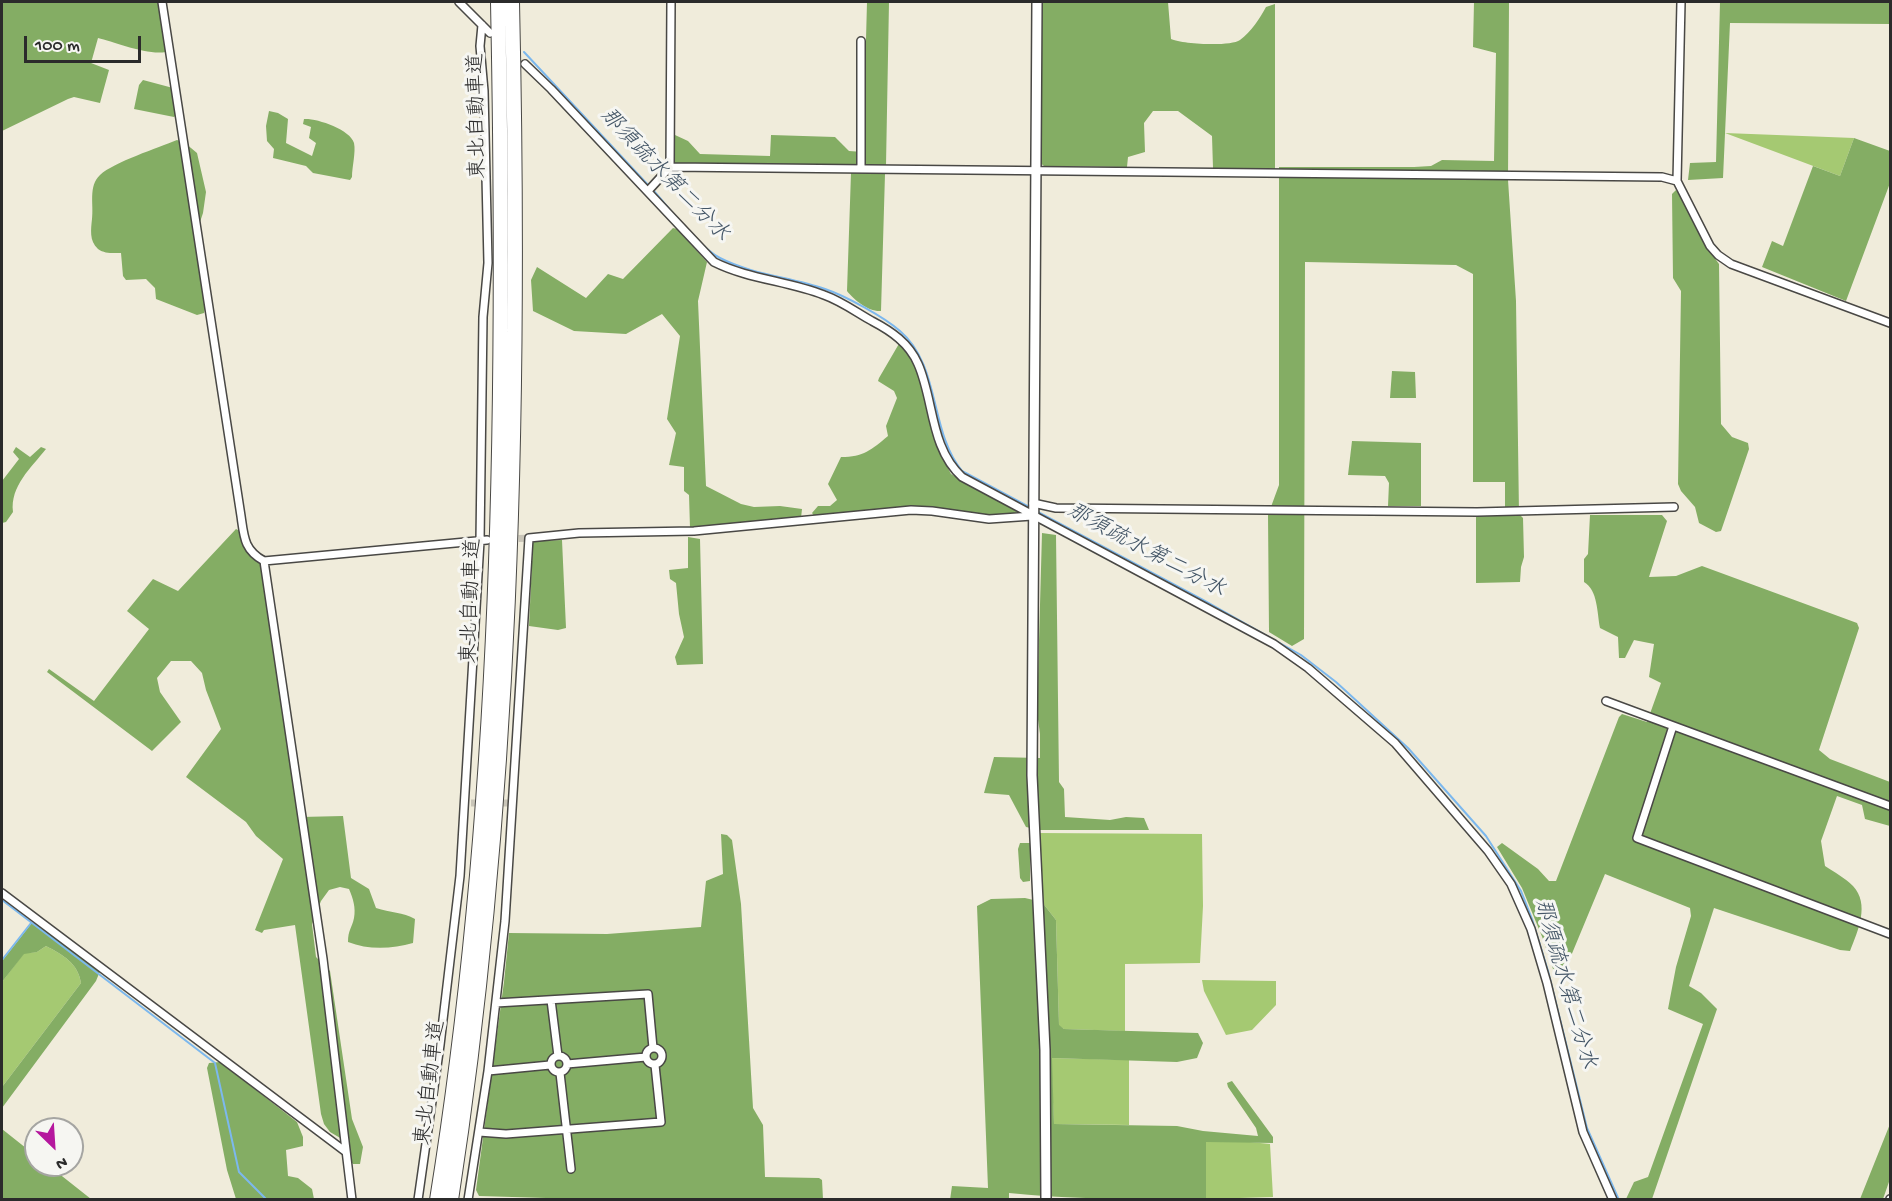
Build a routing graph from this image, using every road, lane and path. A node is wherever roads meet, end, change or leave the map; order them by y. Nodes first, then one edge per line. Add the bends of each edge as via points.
1 (162, 2) edge
2 (459, 2) edge
3 (498, 2) edge
4 (512, 2) edge
5 (671, 2) edge
6 (1037, 2) edge
7 (1681, 2) edge
8 (482, 25) junction
9 (490, 33) dead end
10 (861, 41) dead end
11 (525, 64) dead end
12 (670, 166) junction
13 (861, 168) junction
14 (1036, 169) junction
15 (1677, 182) junction
16 (648, 191) junction
17 (1890, 323) edge
18 (1033, 503) junction
19 (1674, 507) dead end
20 (1032, 516) junction
21 (483, 540) junction
22 (264, 561) junction
23 (1606, 701) dead end
24 (1673, 726) junction
25 (1890, 806) edge
26 (2, 893) edge
27 (1890, 934) edge
28 (551, 1000) junction
29 (496, 1004) junction
30 (653, 1048) junction
31 (558, 1056) junction
32 (646, 1057) junction
33 (567, 1064) junction
34 (550, 1065) junction
35 (655, 1065) junction
36 (488, 1071) junction
37 (560, 1072) junction
38 (566, 1129) junction
39 (479, 1132) junction
40 (346, 1152) junction
41 (571, 1169) dead end
42 (352, 1200) edge
43 (418, 1200) edge
44 (437, 1200) edge
45 (451, 1200) edge
46 (468, 1200) edge
47 (1046, 1200) edge
48 (1613, 1200) edge

1 - 22 street via 244,535 250,552
2 - 8 street
3 - 44 highway, 東北自動車道 via 501,356 493,639 469,965
4 - 45 highway, 東北自動車道 via 514,356 507,639 483,964
5 - 12 street
6 - 14 street
7 - 15 street
8 - 9 street
8 - 21 street via 488,263 483,317
10 - 13 street
11 - 16 street
12 - 13 street
12 - 16 street
13 - 14 street
14 - 15 street via 1662,177
14 - 18 street
15 - 17 street via 1718,255 1738,267
16 - 20 street via 714,262 823,295 898,338 918,363 940,441 954,471
18 - 19 street via 1056,508 1477,512
18 - 20 street
20 - 29 street via 989,519 911,510 694,531 529,538 505,921
20 - 47 street via 1033,798 1045,1050
20 - 48 street via 1274,644 1395,743 1460,818 1511,884 1526,916 1547,983 1583,1132
21 - 22 street
21 - 43 street via 468,803
22 - 40 street via 322,947
23 - 24 street
24 - 25 street
24 - 27 street via 1637,838
26 - 40 street
28 - 29 street
28 - 30 street via 648,994
28 - 31 street
29 - 36 street
30 - 32 street
30 - 35 street via 660,1050 663,1057
31 - 33 street via 564,1057
31 - 34 street
32 - 33 street
32 - 35 street
33 - 37 street
34 - 36 street
34 - 37 street
35 - 38 street via 661,1122
36 - 39 street
37 - 38 street
38 - 39 street
38 - 41 street
39 - 46 street
40 - 42 street

